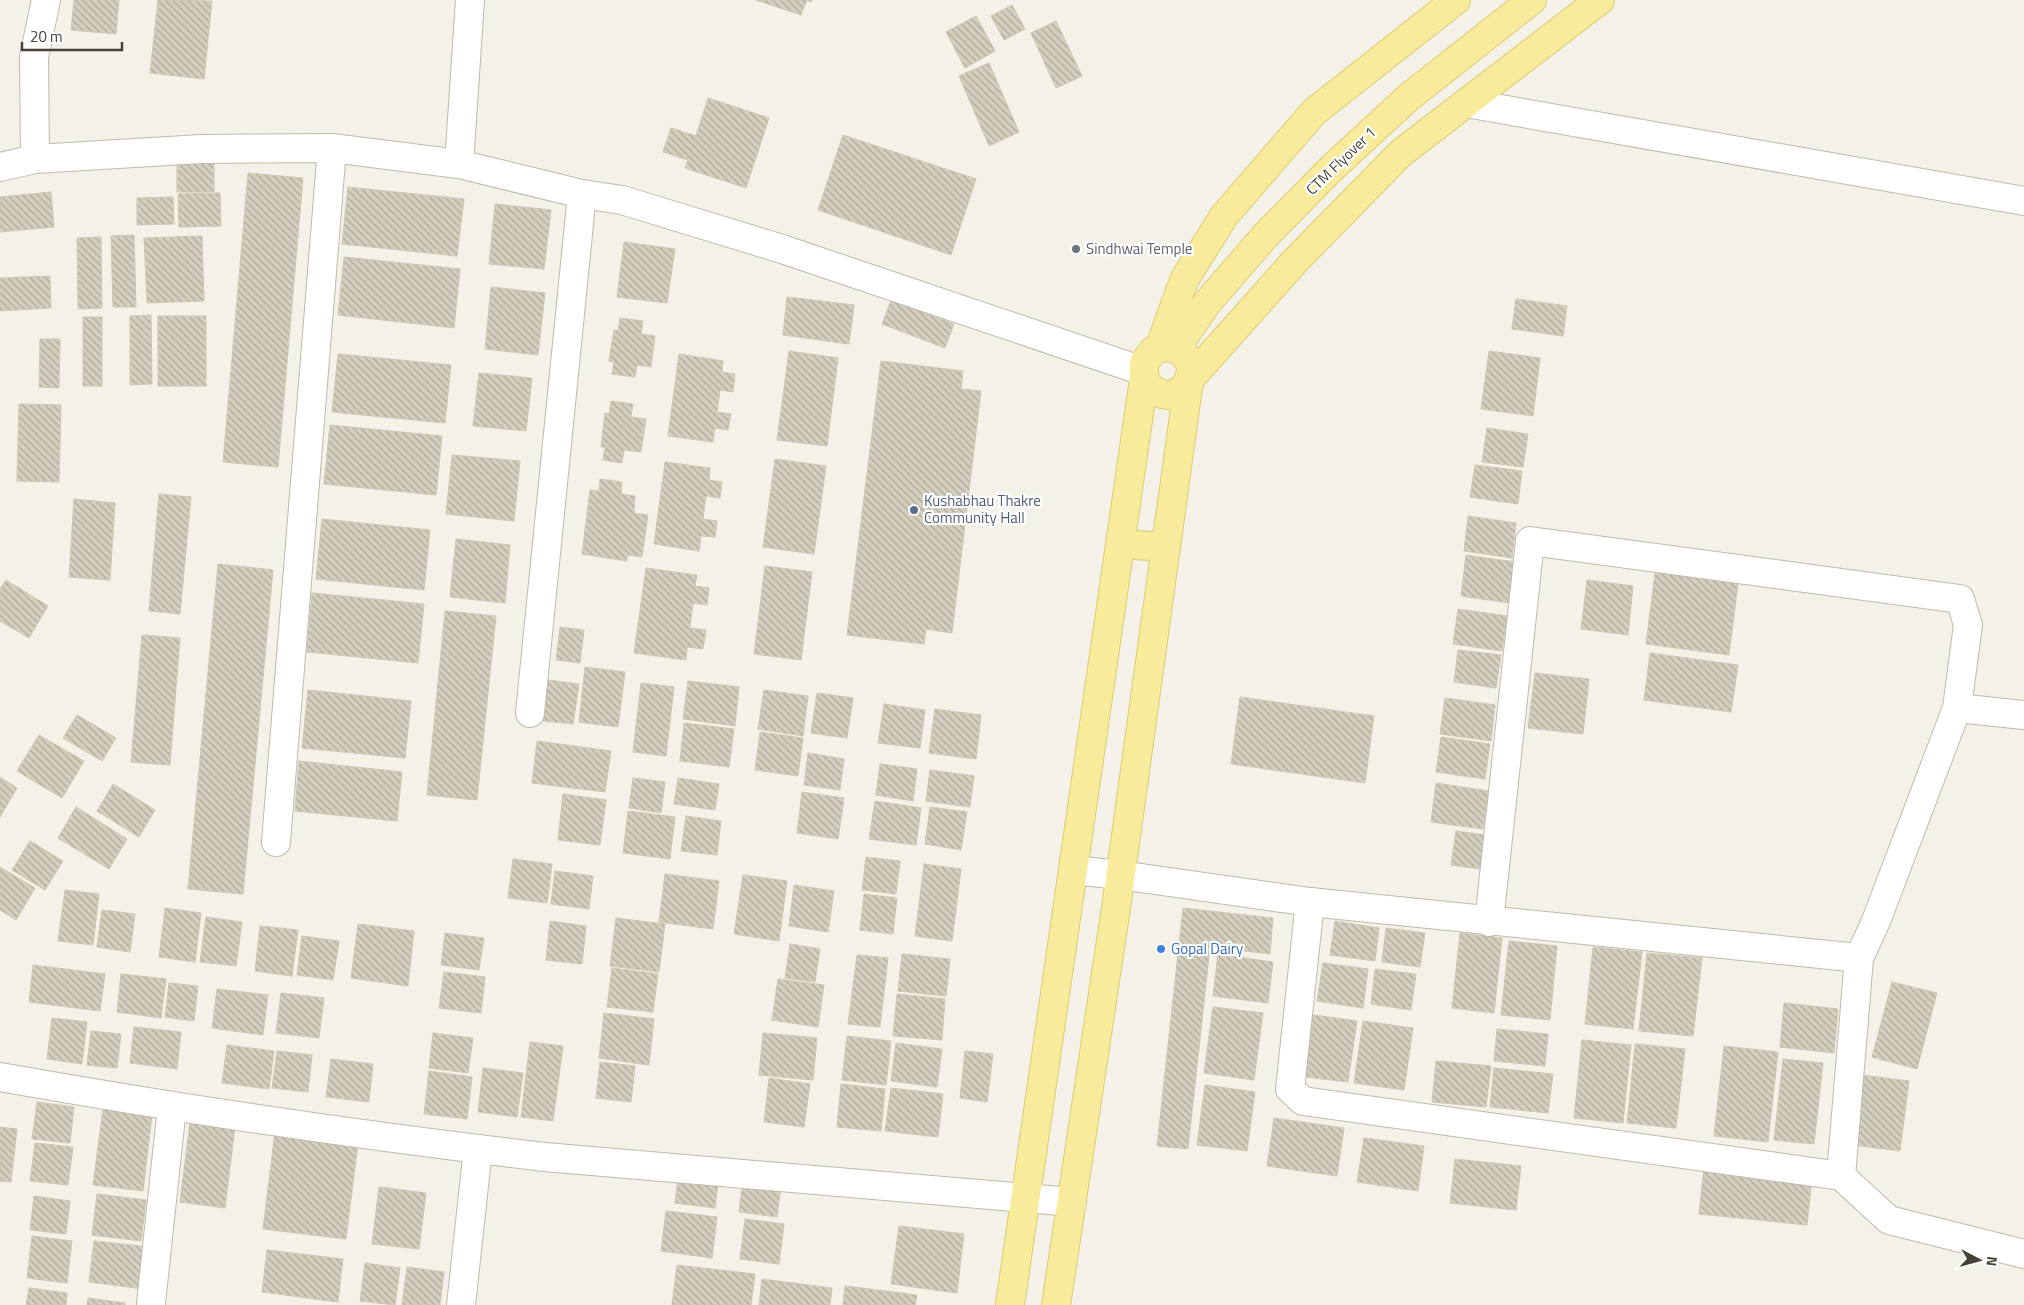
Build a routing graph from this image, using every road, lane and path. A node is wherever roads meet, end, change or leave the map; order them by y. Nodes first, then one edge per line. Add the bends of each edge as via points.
1 (46, 0) edge
2 (470, 0) edge
3 (1456, 0) edge
4 (1532, 0) edge
5 (1600, 0) edge
6 (1466, 103) junction
7 (332, 148) junction
8 (35, 159) junction
9 (459, 164) junction
10 (0, 166) edge
11 (582, 194) junction
12 (2024, 201) edge
13 (1168, 348) junction
14 (1144, 375) junction
15 (1189, 380) junction
16 (1120, 544) junction
17 (1165, 547) junction
18 (1957, 708) junction
19 (530, 713) dead end
20 (2024, 715) edge
21 (276, 842) dead end
22 (1073, 870) junction
23 (1120, 875) junction
24 (1310, 902) junction
25 (1490, 922) junction
26 (1859, 958) junction
27 (0, 1078) edge
28 (172, 1107) junction
29 (478, 1149) junction
30 (1841, 1176) junction
31 (1025, 1197) junction
32 (1072, 1202) junction
33 (2024, 1254) edge
34 (151, 1303) dead end
35 (461, 1305) edge
36 (1010, 1305) edge
37 (1056, 1305) edge

1 - 8 street via 34,56
2 - 9 street
3 - 13 main road via 1314,112 1230,208 1184,280
4 - 13 main road, CTM Flyover 1 via 1410,97 1332,168 1265,236
5 - 6 main road
6 - 12 street
6 - 15 main road via 1401,153 1296,260
7 - 8 street via 201,149
7 - 9 street
7 - 21 street
8 - 10 street
9 - 11 street
11 - 14 street via 622,200 782,249
11 - 19 street
13 - 14 main road via 1153,351 1148,356
13 - 15 main road via 1187,358 1191,365
14 - 15 main road via 1155,392 1163,395 1178,392
14 - 16 main road
15 - 17 main road
16 - 17 main road
16 - 22 main road
17 - 23 main road
18 - 20 street
18 - 25 street via 1968,626 1960,599 1530,540
18 - 26 street
22 - 23 street
22 - 31 main road
23 - 24 street
23 - 32 main road
24 - 25 street
24 - 30 street via 1290,1089 1303,1102
25 - 26 street
26 - 30 street
27 - 28 street
28 - 29 street
28 - 34 street
29 - 31 street
29 - 35 street
30 - 33 street via 1889,1220
31 - 32 street
31 - 36 main road
32 - 37 main road

